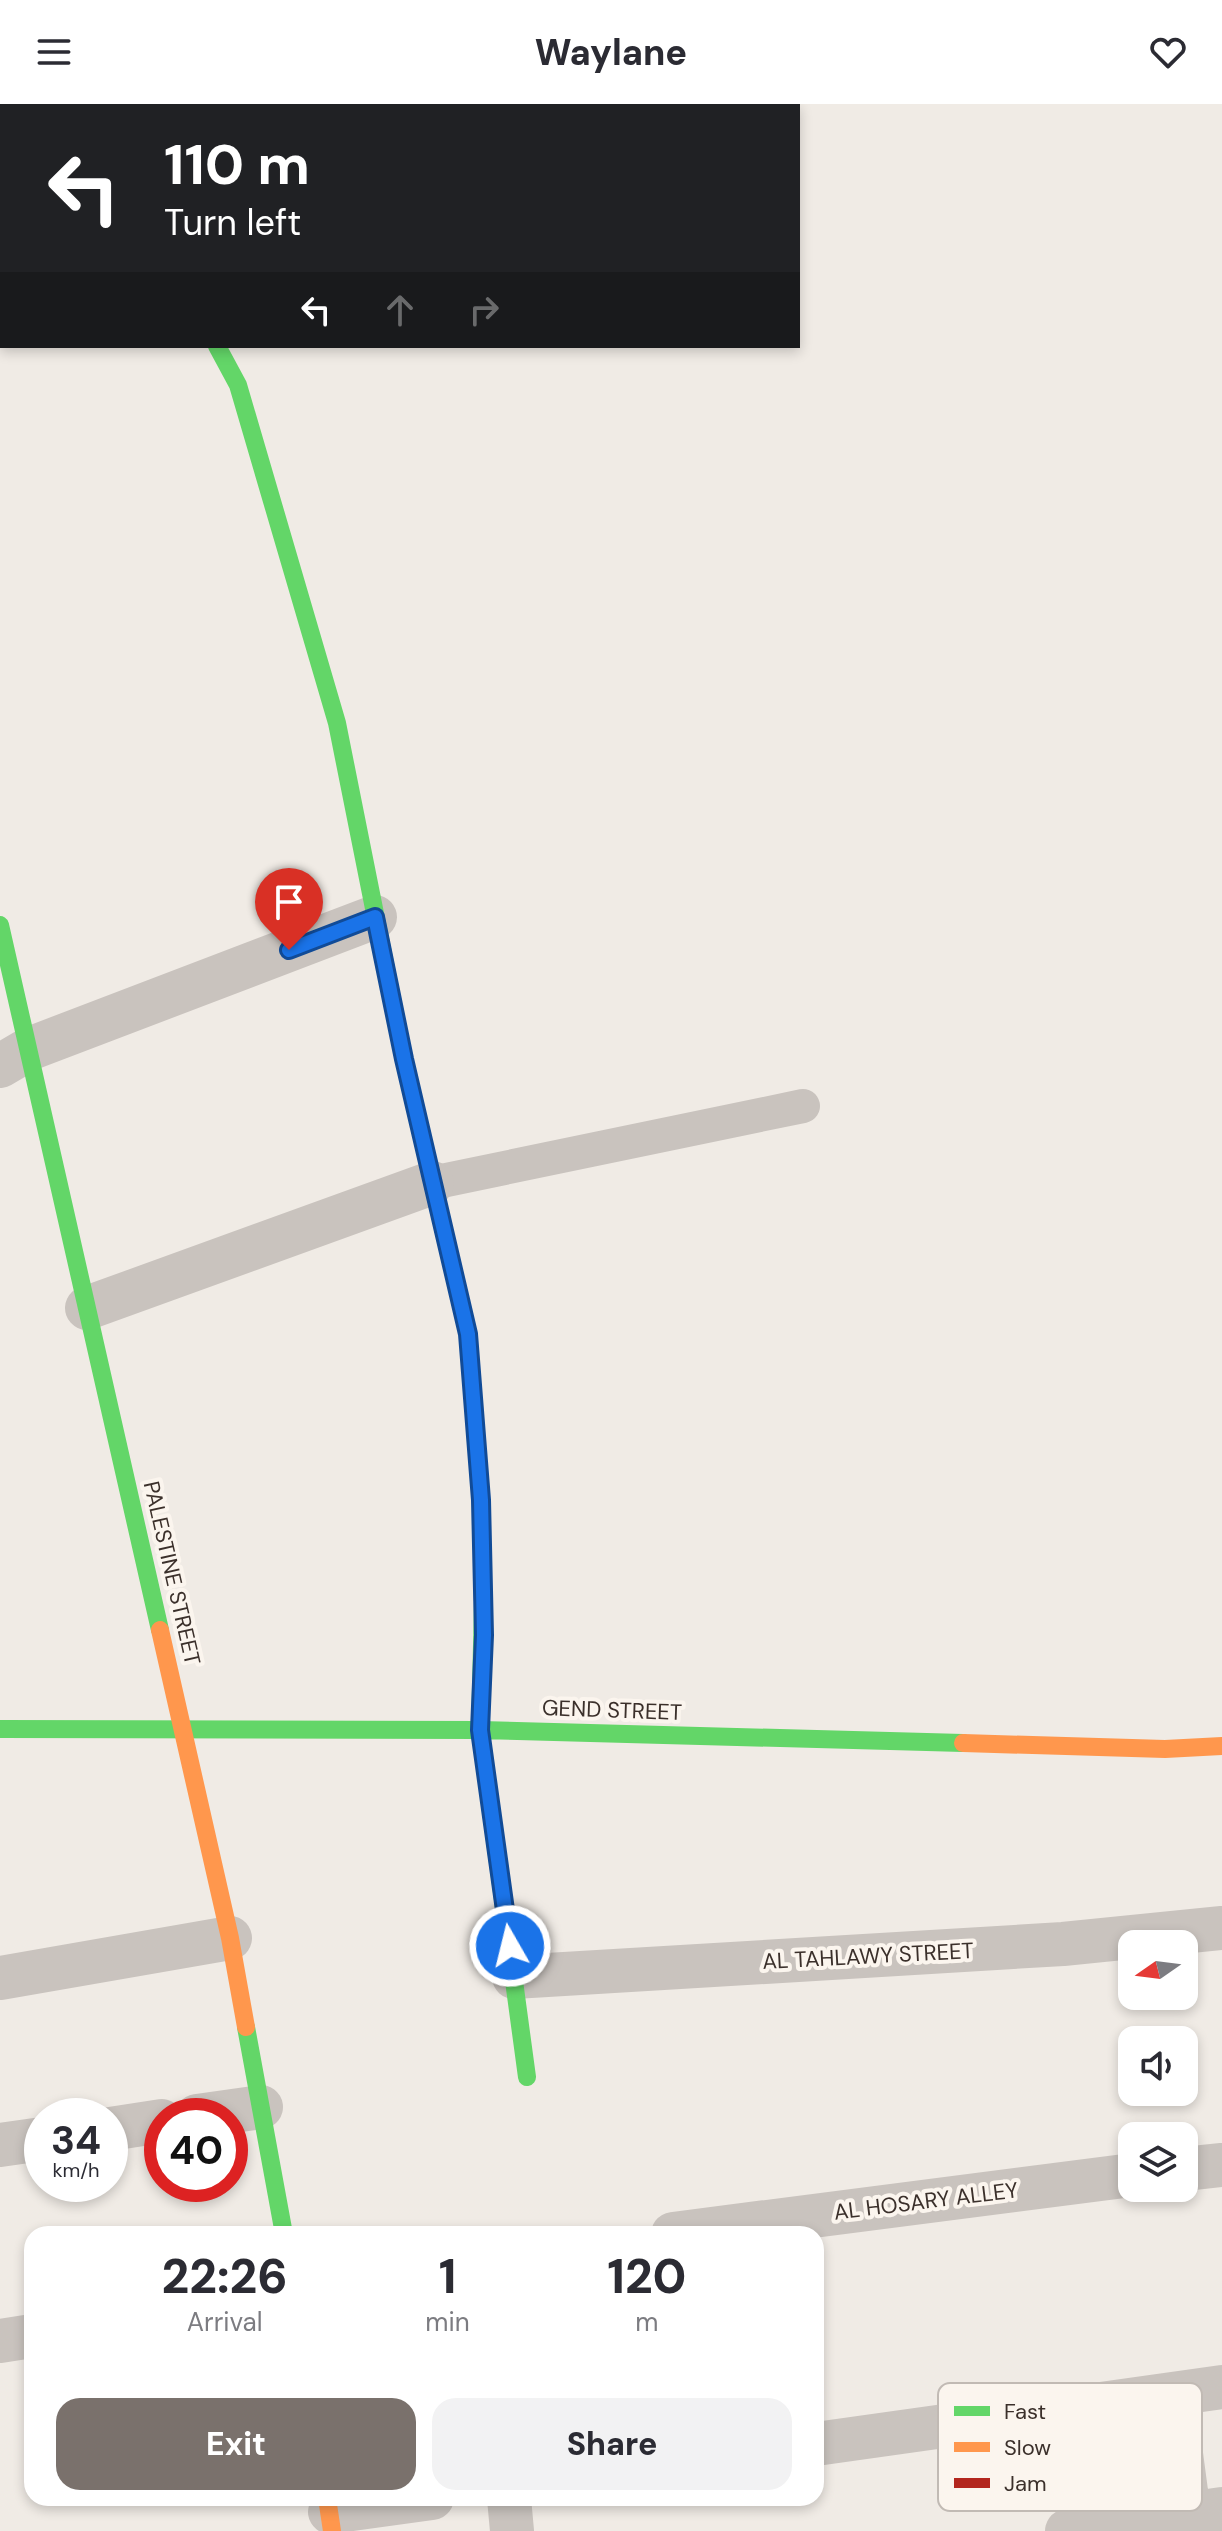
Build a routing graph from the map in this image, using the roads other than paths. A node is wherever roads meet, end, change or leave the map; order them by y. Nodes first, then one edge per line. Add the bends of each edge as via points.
1 (218, 348) edge
2 (375, 917) junction
3 (0, 925) edge
4 (15, 1058) edge
5 (803, 1106) dead end
6 (432, 1183) junction
7 (87, 1308) junction
8 (0, 1729) edge
9 (480, 1730) junction
10 (183, 1731) junction
11 (1222, 1746) edge
12 (1222, 1928) edge
13 (230, 1938) junction
14 (514, 1977) junction
15 (0, 1978) edge
16 (527, 2077) dead end
17 (261, 2107) junction
18 (248, 2109) edge
19 (24, 2142) edge
20 (0, 2145) edge
21 (1222, 2165) edge
22 (1198, 2168) edge
23 (1118, 2177) edge
24 (283, 2226) edge
25 (735, 2226) edge
26 (24, 2337) edge
27 (0, 2341) edge
28 (1222, 2387) edge
29 (1202, 2390) edge
30 (938, 2427) edge
31 (824, 2443) edge
32 (381, 2506) edge
33 (510, 2506) edge
34 (1205, 2512) edge
35 (330, 2514) edge
36 (512, 2531) edge
37 (1067, 2531) edge

1 - 2 street via 238,385 337,723
2 - 4 street
2 - 6 street
3 - 4 street, PALESTINE STREET
4 - 7 street, PALESTINE STREET
5 - 6 lane
6 - 7 street
6 - 9 street via 468,1334 481,1500
7 - 10 street, PALESTINE STREET
8 - 10 street, GEND STREET
9 - 10 street, GEND STREET
9 - 11 street, GEND STREET via 1165,1749
9 - 14 street
10 - 13 street, PALESTINE STREET
12 - 14 street, AL TAHLAWY STREET via 1063,1944
13 - 15 street
13 - 17 street, PALESTINE STREET
14 - 16 street
17 - 18 street
17 - 24 street, PALESTINE STREET
19 - 20 street
21 - 22 street
23 - 25 street, AL HOSARY ALLEY
26 - 27 street
28 - 29 street
30 - 31 street
32 - 35 street
33 - 36 street
34 - 37 street

